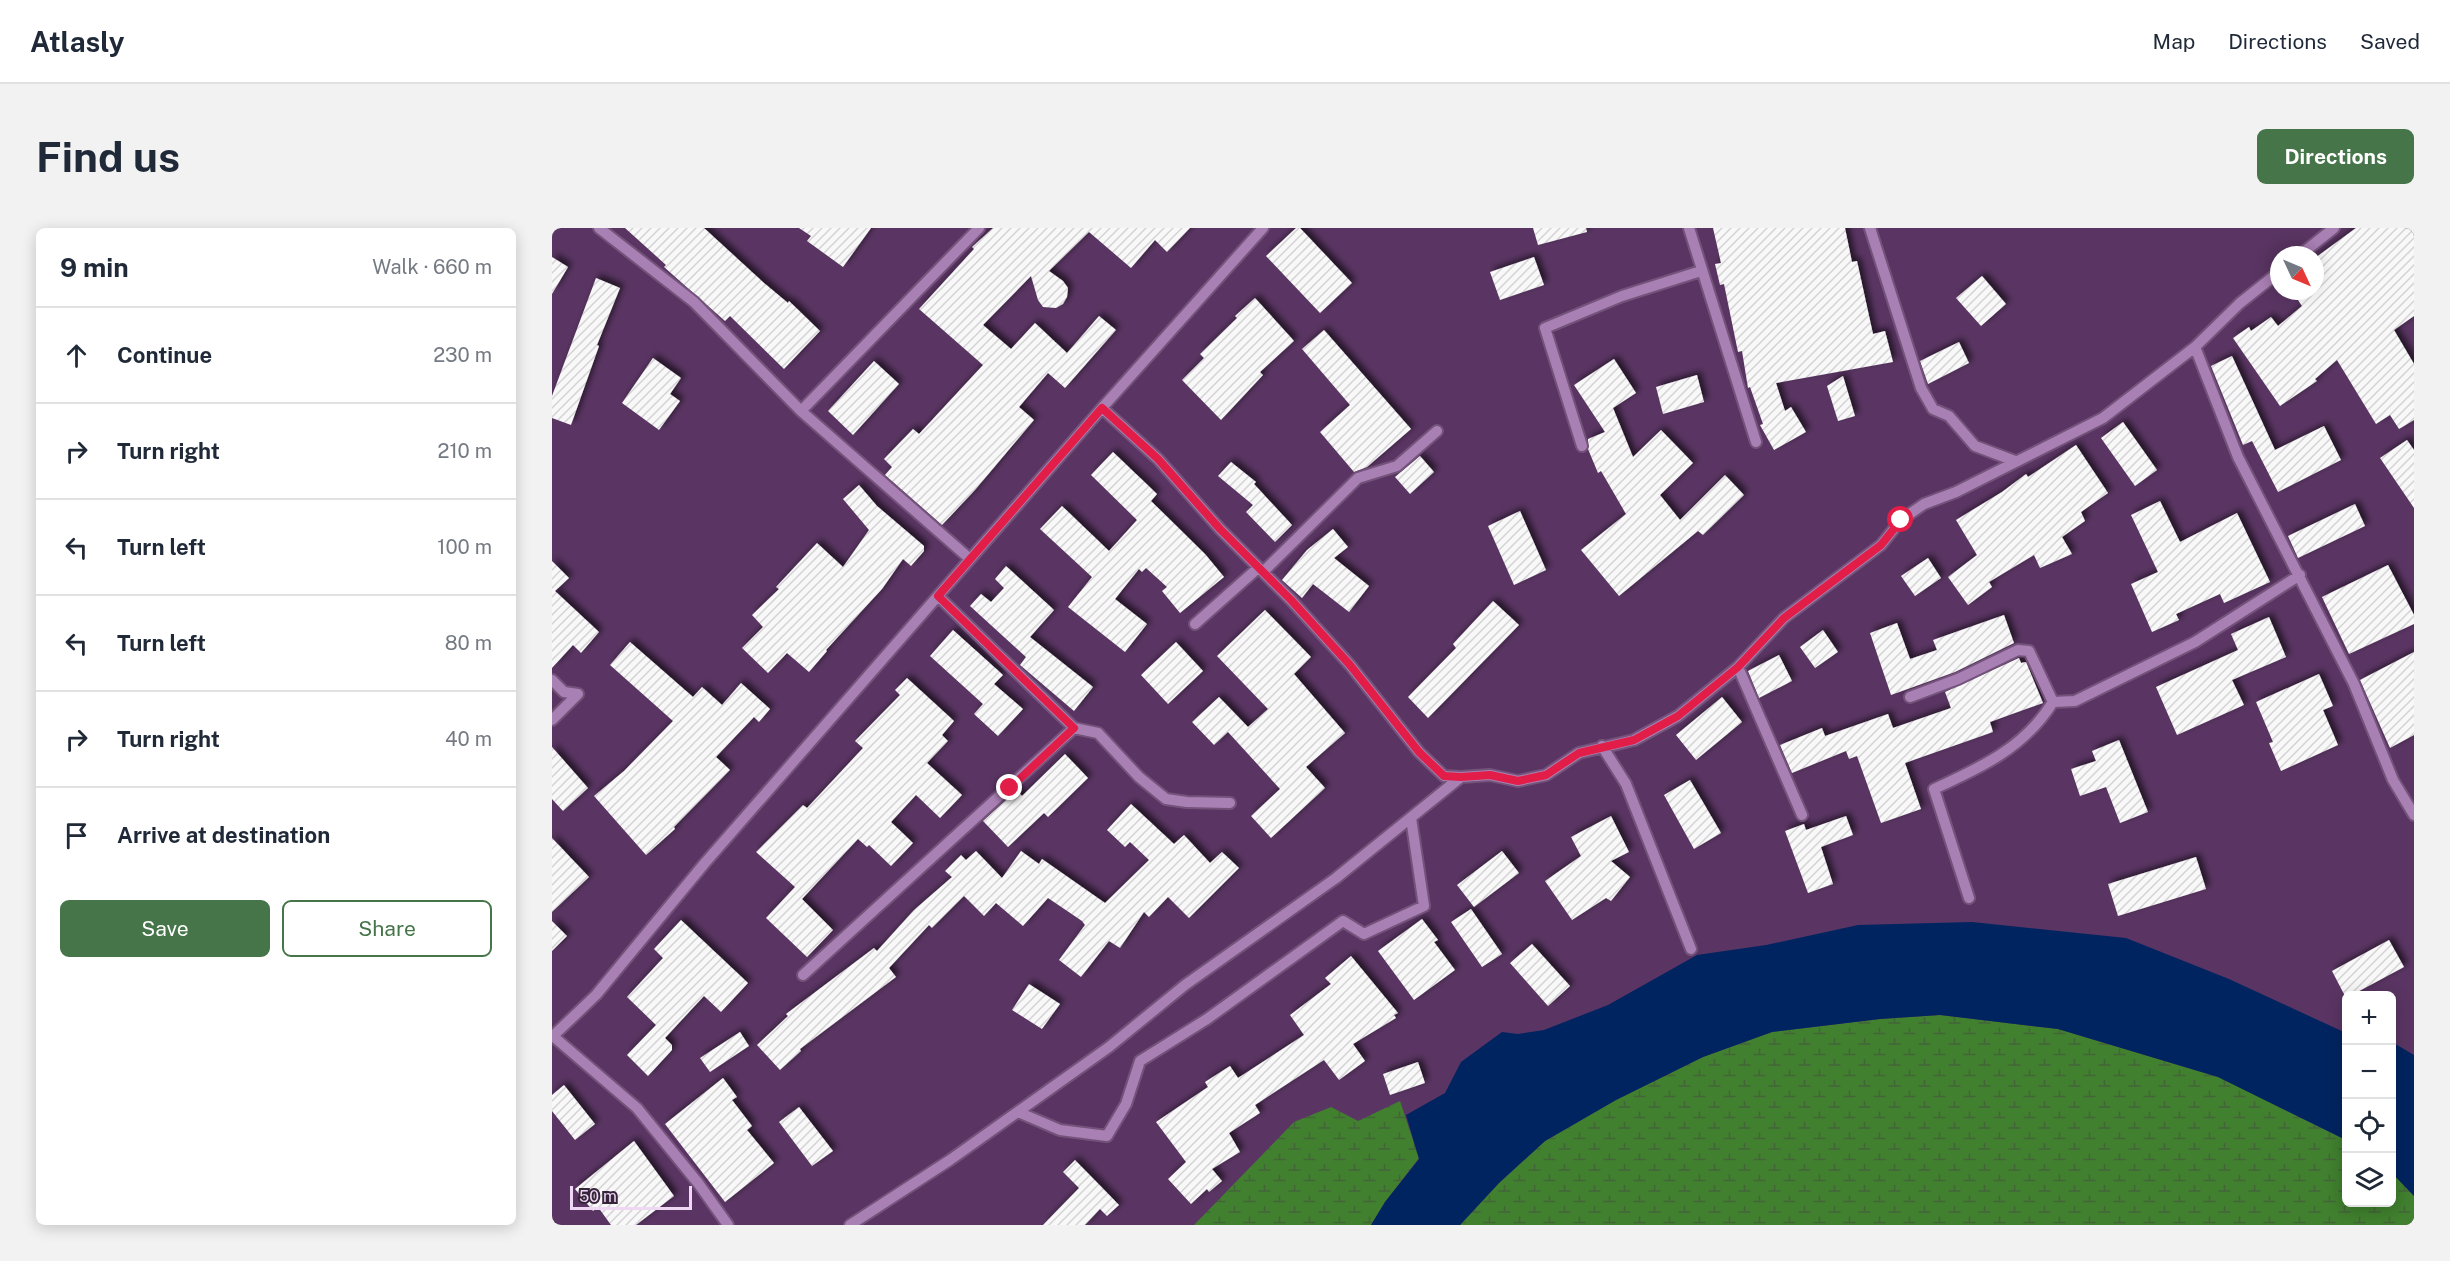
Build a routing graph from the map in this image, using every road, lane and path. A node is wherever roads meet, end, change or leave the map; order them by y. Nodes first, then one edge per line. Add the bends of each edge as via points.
1 (599, 228) edge
2 (980, 228) edge
3 (1263, 228) edge
4 (1689, 228) edge
5 (1870, 228) edge
6 (2334, 228) edge
7 (2311, 246) edge
8 (1701, 271) junction
9 (2270, 279) edge
10 (2195, 347) junction
11 (1102, 408) junction
12 (801, 411) junction
13 (1437, 431) dead end
14 (1756, 442) dead end
15 (1582, 446) dead end
16 (2015, 461) junction
17 (970, 559) junction
18 (1261, 570) junction
19 (2300, 575) junction
20 (938, 596) junction
21 (1195, 624) dead end
22 (1738, 667) junction
23 (552, 680) edge
24 (1910, 697) dead end
25 (2053, 702) junction
26 (552, 720) edge
27 (1074, 728) junction
28 (1602, 746) junction
29 (1461, 777) junction
30 (1230, 803) dead end
31 (1802, 815) dead end
32 (2414, 815) edge
33 (1412, 818) junction
34 (1969, 898) dead end
35 (1691, 949) dead end
36 (803, 975) dead end
37 (553, 1037) edge
38 (1018, 1112) junction
39 (728, 1225) edge
40 (850, 1225) edge

1 - 12 street via 694,302
2 - 12 street
3 - 11 street
4 - 8 street
5 - 16 street via 1921,388 1933,409 1949,416 1975,446
6 - 7 street
8 - 14 street
8 - 15 street via 1622,296 1545,328
9 - 10 street
10 - 16 street via 2103,418
10 - 19 street via 2238,457
11 - 17 street
11 - 18 street via 1158,459
12 - 17 street
13 - 18 street via 1397,466 1358,478
16 - 22 street via 1924,504 1901,520 1881,545 1784,618
17 - 20 street
18 - 21 street
18 - 29 street via 1350,665 1419,752 1444,776
19 - 25 street via 2195,642 2075,702
19 - 32 street via 2354,684 2393,780
20 - 27 street
20 - 37 street via 704,864 596,995
22 - 28 street via 1678,716 1634,740
22 - 31 street
23 - 26 street via 564,692 578,694
24 - 25 street via 2018,650 2029,651
25 - 34 street via 2041,721 1994,761 1935,789
27 - 30 street via 1098,733 1139,777 1166,799
27 - 36 street
28 - 29 street via 1579,753 1546,775 1518,781 1490,775
28 - 35 street via 1626,784
29 - 33 street
33 - 38 street
33 - 38 street via 1424,906 1364,934 1342,921 1207,1019 1140,1061 1126,1104 1107,1136 1060,1130
37 - 39 street via 637,1108
38 - 40 street

